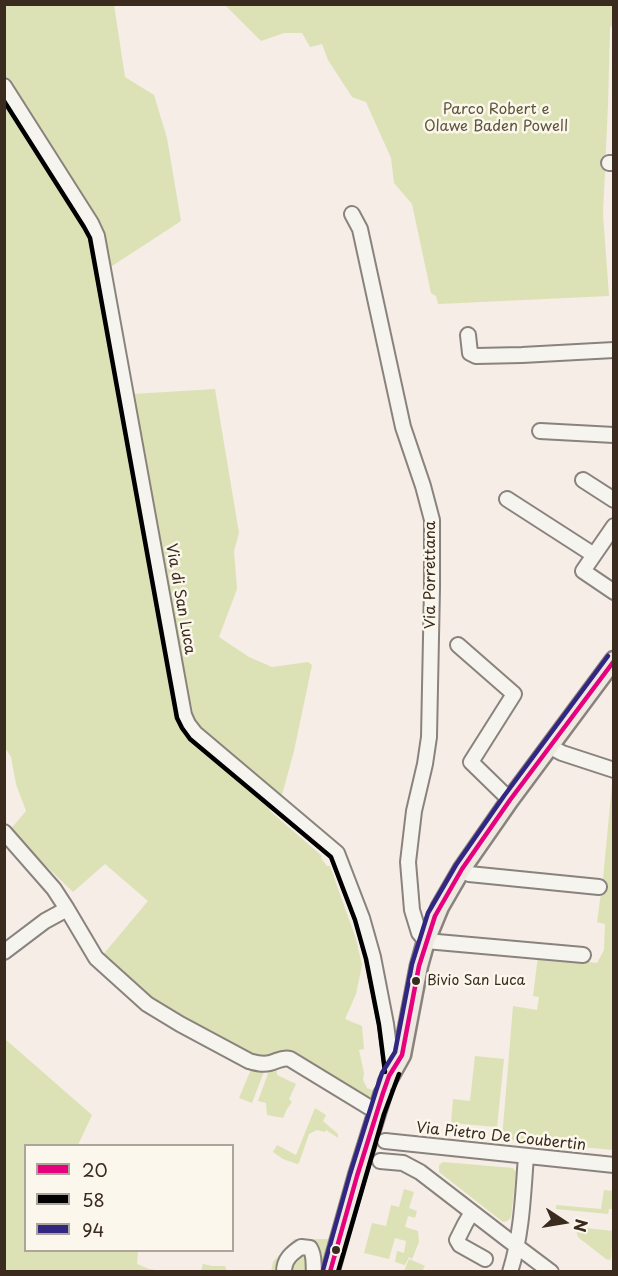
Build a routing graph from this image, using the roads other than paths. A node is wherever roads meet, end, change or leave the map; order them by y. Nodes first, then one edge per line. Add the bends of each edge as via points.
1 (4, 86) edge
2 (352, 214) dead end
3 (468, 335) dead end
4 (614, 350) edge
5 (540, 431) dead end
6 (614, 435) edge
7 (583, 480) dead end
8 (507, 499) dead end
9 (614, 500) edge
10 (614, 526) edge
11 (594, 555) junction
12 (614, 592) edge
13 (458, 645) dead end
14 (614, 660) edge
15 (549, 746) junction
16 (614, 770) edge
17 (510, 800) junction
18 (4, 832) edge
19 (462, 868) junction
20 (599, 887) dead end
21 (67, 909) junction
22 (426, 941) junction
23 (4, 952) edge
24 (583, 955) dead end
25 (387, 1082) junction
26 (377, 1112) junction
27 (378, 1139) junction
28 (438, 1148) junction
29 (526, 1156) junction
30 (372, 1160) junction
31 (614, 1165) edge
32 (420, 1172) junction
33 (472, 1212) junction
34 (518, 1247) junction
35 (485, 1260) dead end
36 (284, 1272) edge
37 (314, 1272) edge
38 (330, 1272) edge
39 (510, 1272) edge
40 (551, 1272) edge

1 - 25 street, Via di San Luca via 97,236 184,715 195,733 337,853 373,957 386,1024
2 - 22 street, Via Porrettana via 360,229 403,427 432,520 429,737 408,862 412,910 419,933
3 - 4 street via 470,353 476,356
5 - 6 street
7 - 9 street
8 - 11 street
10 - 11 street
11 - 12 street via 583,571
13 - 17 street via 514,694 471,762
14 - 15 main road
15 - 16 street
15 - 17 main road
17 - 19 main road
18 - 21 street
19 - 20 street via 469,874
19 - 22 main road
21 - 23 street
21 - 26 street via 96,958 153,1008 249,1061 263,1064 290,1059
22 - 24 street
22 - 25 main road via 402,1055
25 - 26 main road
26 - 27 main road
27 - 28 street, Via Pietro De Coubertin
27 - 30 main road
28 - 29 street, Via Pietro De Coubertin
28 - 32 street via 425,1153
29 - 31 street, Via Pietro De Coubertin
29 - 34 street
30 - 32 street via 403,1163
30 - 38 main road
32 - 33 street
33 - 34 street
33 - 35 street via 457,1240
34 - 39 street
34 - 40 street
36 - 37 street via 286,1261 302,1247 312,1252

